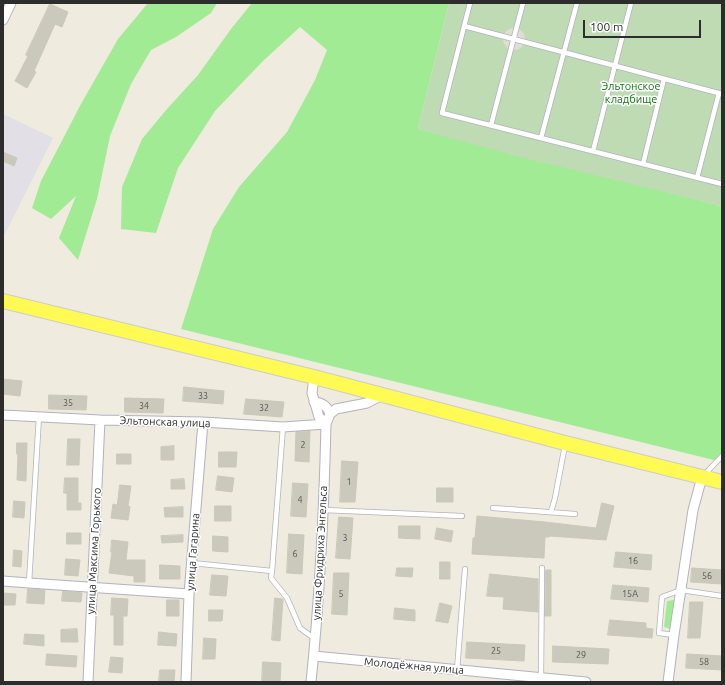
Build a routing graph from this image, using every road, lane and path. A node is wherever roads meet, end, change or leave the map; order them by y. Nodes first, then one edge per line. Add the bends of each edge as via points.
1 (11, 3) edge
2 (470, 3) edge
3 (523, 3) edge
4 (577, 3) edge
5 (631, 3) edge
6 (3, 20) edge
7 (464, 26) junction
8 (513, 39) junction
9 (564, 52) junction
10 (615, 66) junction
11 (664, 79) junction
12 (720, 93) edge
13 (491, 125) junction
14 (541, 138) junction
15 (593, 151) junction
16 (643, 164) junction
17 (697, 178) junction
18 (722, 184) edge
19 (3, 301) edge
20 (314, 377) junction
21 (382, 395) junction
22 (314, 402) junction
23 (330, 414) junction
24 (3, 415) edge
25 (39, 416) junction
26 (100, 420) junction
27 (203, 422) junction
28 (326, 424) junction
29 (283, 427) junction
30 (565, 443) junction
31 (722, 456) edge
32 (702, 477) junction
33 (722, 482) edge
34 (494, 508) dead end
35 (324, 510) junction
36 (551, 512) junction
37 (575, 514) dead end
38 (462, 516) dead end
39 (192, 563) junction
40 (542, 568) dead end
41 (466, 569) dead end
42 (272, 571) junction
43 (3, 581) edge
44 (29, 583) junction
45 (92, 588) junction
46 (681, 590) junction
47 (189, 594) junction
48 (722, 596) edge
49 (674, 635) junction
50 (315, 639) junction
51 (314, 656) junction
52 (457, 670) junction
53 (541, 677) junction
54 (88, 682) edge
55 (186, 682) edge
56 (311, 682) edge
57 (586, 682) edge
58 (668, 682) edge

1 - 6 street
2 - 7 lane
3 - 8 lane
4 - 9 lane
5 - 10 lane
7 - 8 lane
7 - 13 lane via 442,113
8 - 9 lane
8 - 13 lane
9 - 10 lane
9 - 14 lane
10 - 11 lane
10 - 15 lane
11 - 12 lane
11 - 16 lane
12 - 17 lane
13 - 14 lane
14 - 15 lane
15 - 16 lane
16 - 17 lane
17 - 18 lane
19 - 20 main road
20 - 21 main road
20 - 22 street
21 - 23 street via 367,403 336,409
21 - 30 main road
22 - 23 street via 324,405
22 - 28 street via 319,417
23 - 28 street, улица Фридриха Энгельса
24 - 25 street, Эльтонская улица
25 - 26 street, Эльтонская улица
25 - 44 lane
26 - 27 street, Эльтонская улица
26 - 45 street, улица Максима Горького
27 - 29 street, Эльтонская улица
27 - 39 street, улица Гагарина
28 - 29 street, Эльтонская улица
28 - 35 street, улица Фридриха Энгельса
29 - 42 lane
30 - 32 main road
30 - 36 lane
31 - 32 lane
32 - 33 main road
32 - 46 street via 693,510
34 - 36 lane
35 - 38 lane
35 - 50 street, улица Фридриха Энгельса
36 - 37 lane
39 - 42 lane
39 - 47 street, улица Гагарина
40 - 53 lane
41 - 52 lane
42 - 50 lane via 271,578 287,598 300,628
43 - 44 street
44 - 45 street
45 - 47 street
45 - 54 street, улица Максима Горького
46 - 48 lane
46 - 49 street
46 - 49 lane via 662,597 659,633
47 - 55 street, улица Гагарина
49 - 58 street
50 - 51 street, улица Фридриха Энгельса
51 - 52 street, Молодёжная улица
51 - 56 street, улица Фридриха Энгельса
52 - 53 street, Молодёжная улица
53 - 57 street, Молодёжная улица

